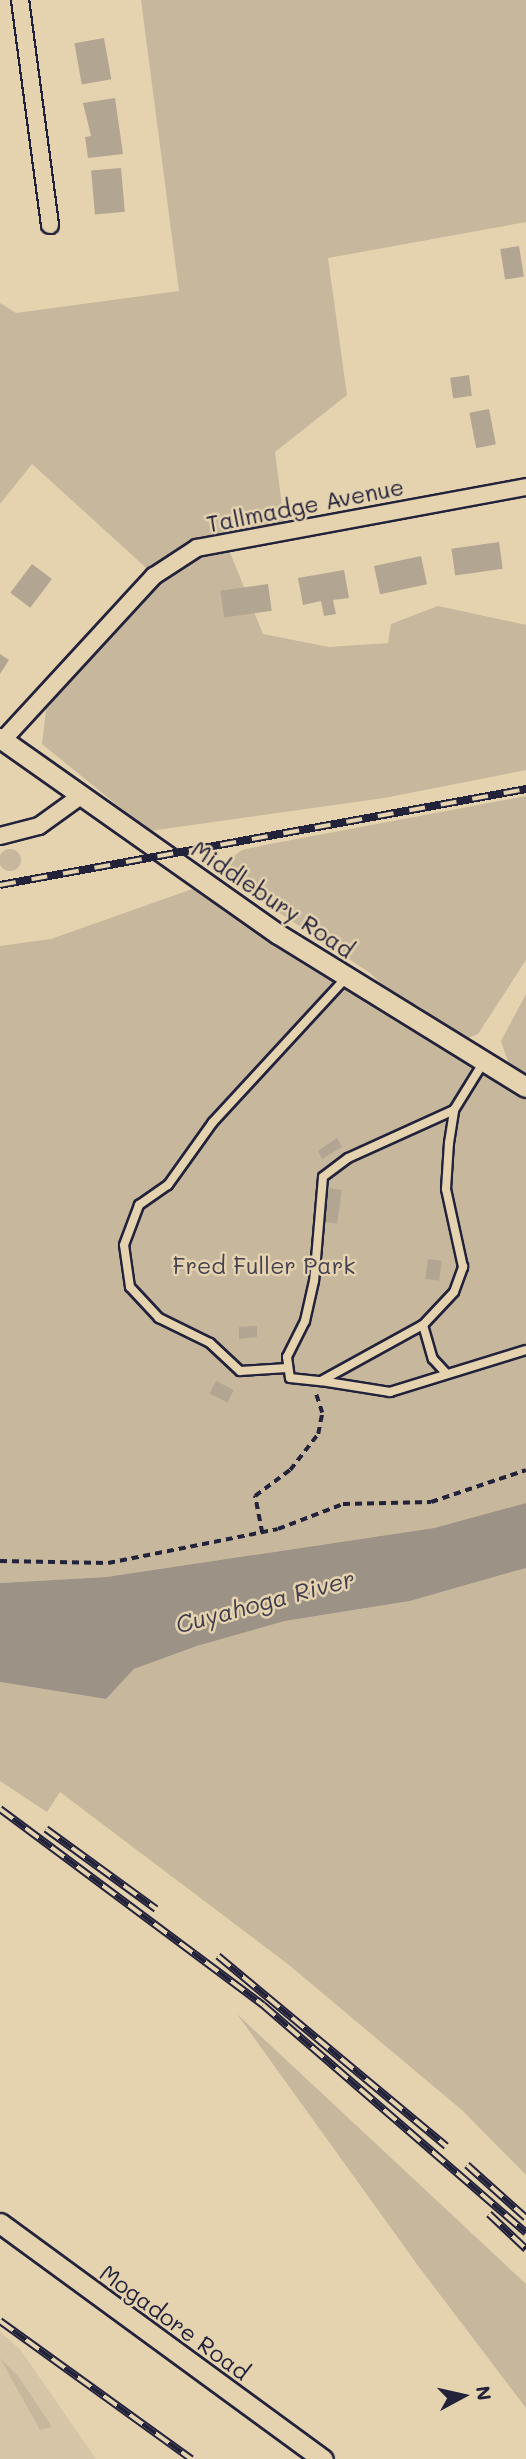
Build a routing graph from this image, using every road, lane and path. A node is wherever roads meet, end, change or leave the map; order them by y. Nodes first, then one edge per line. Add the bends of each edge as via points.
1 (20, 0) edge
2 (50, 225) dead end
3 (526, 487) edge
4 (2, 739) edge
5 (82, 795) junction
6 (0, 836) edge
7 (346, 978) junction
8 (483, 1063) junction
9 (526, 1087) edge
10 (454, 1110) junction
11 (423, 1325) junction
12 (526, 1350) edge
13 (287, 1368) junction
14 (445, 1372) junction
15 (317, 1382) junction
16 (526, 1470) edge
17 (262, 1533) junction
18 (0, 1561) edge
19 (0, 2223) edge
20 (323, 2459) edge

1 - 2 street
3 - 4 street, Tallmadge Avenue via 197,548 154,576
4 - 5 street, Middlebury Road
5 - 6 street via 39,826
5 - 7 street, Middlebury Road
7 - 8 street, Middlebury Road
7 - 13 lane via 213,1122 168,1185 139,1205 124,1245 130,1287 159,1318 210,1343 240,1371
8 - 9 street, Middlebury Road
8 - 10 lane
10 - 11 lane via 446,1189 463,1267 450,1298
10 - 13 lane via 348,1158 323,1177 314,1282
11 - 14 lane via 433,1359
11 - 15 lane
12 - 14 lane
13 - 15 lane via 296,1381
14 - 15 lane via 390,1392
15 - 17 path via 322,1423 290,1470 259,1489 254,1505
16 - 17 path via 431,1502 343,1504
17 - 18 path via 85,1565
19 - 20 street, Mogadore Road

